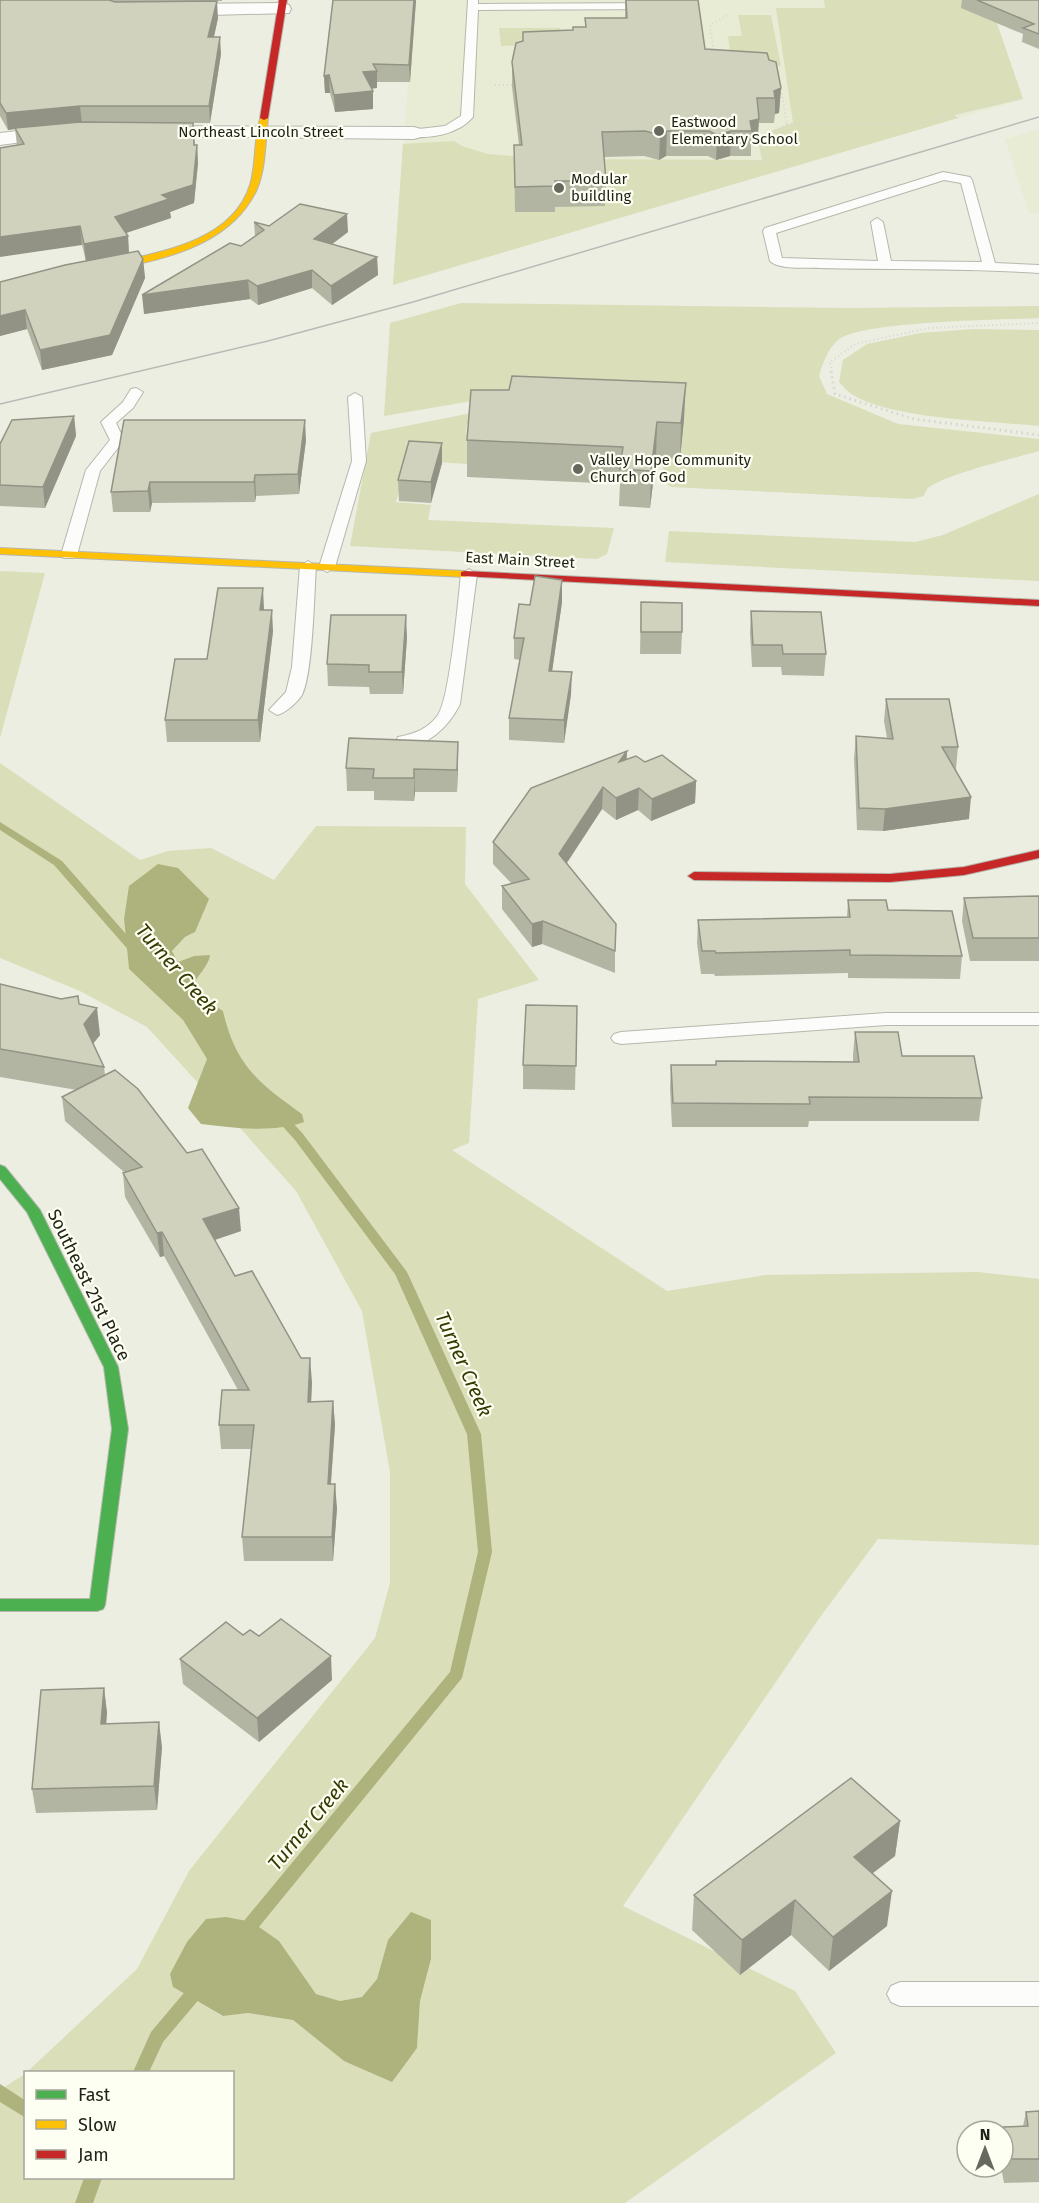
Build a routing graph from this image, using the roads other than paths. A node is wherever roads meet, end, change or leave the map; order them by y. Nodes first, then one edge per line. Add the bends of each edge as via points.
1 (687, 0) edge
2 (473, 3) edge
3 (282, 4) edge
4 (153, 10) edge
5 (82, 132) edge
6 (130, 132) edge
7 (262, 132) junction
8 (414, 133) joint
9 (0, 139) edge
10 (878, 222) dead end
11 (885, 265) junction
12 (990, 267) junction
13 (1039, 269) edge
14 (81, 271) edge
15 (136, 392) dead end
16 (355, 397) dead end
17 (0, 551) edge
18 (69, 555) junction
19 (308, 566) junction
20 (327, 567) junction
21 (470, 574) junction
22 (1039, 603) edge
23 (277, 710) dead end
24 (404, 741) edge
25 (1039, 854) edge
26 (694, 876) dead end
27 (1039, 1019) edge
28 (621, 1038) dead end
29 (0, 1170) edge
30 (0, 1605) edge
31 (900, 1994) dead end
32 (1039, 1994) edge

1 - 2 lane via 670,6
2 - 8 lane via 467,117 452,127
3 - 4 street
3 - 7 street
5 - 9 street
6 - 7 street, Northeast Lincoln Street
7 - 8 street, Northeast Lincoln Street
7 - 14 street via 253,190 237,213 211,234 170,253
10 - 11 lane
11 - 12 lane
11 - 12 lane via 776,261 769,231 943,177 966,180
12 - 13 lane
15 - 18 lane via 128,405 108,422 117,440 93,470
16 - 20 lane via 359,461
17 - 18 street, East Main Street
18 - 19 street, East Main Street
19 - 20 street, East Main Street
19 - 23 lane via 300,667 294,694
20 - 21 street, East Main Street
21 - 22 street, East Main Street
21 - 24 lane via 452,704 444,721 423,736
25 - 26 street via 964,871 890,878
27 - 28 lane via 886,1019
29 - 30 street, Southeast 21st Place via 33,1210 111,1366 120,1429 97,1605
31 - 32 lane

